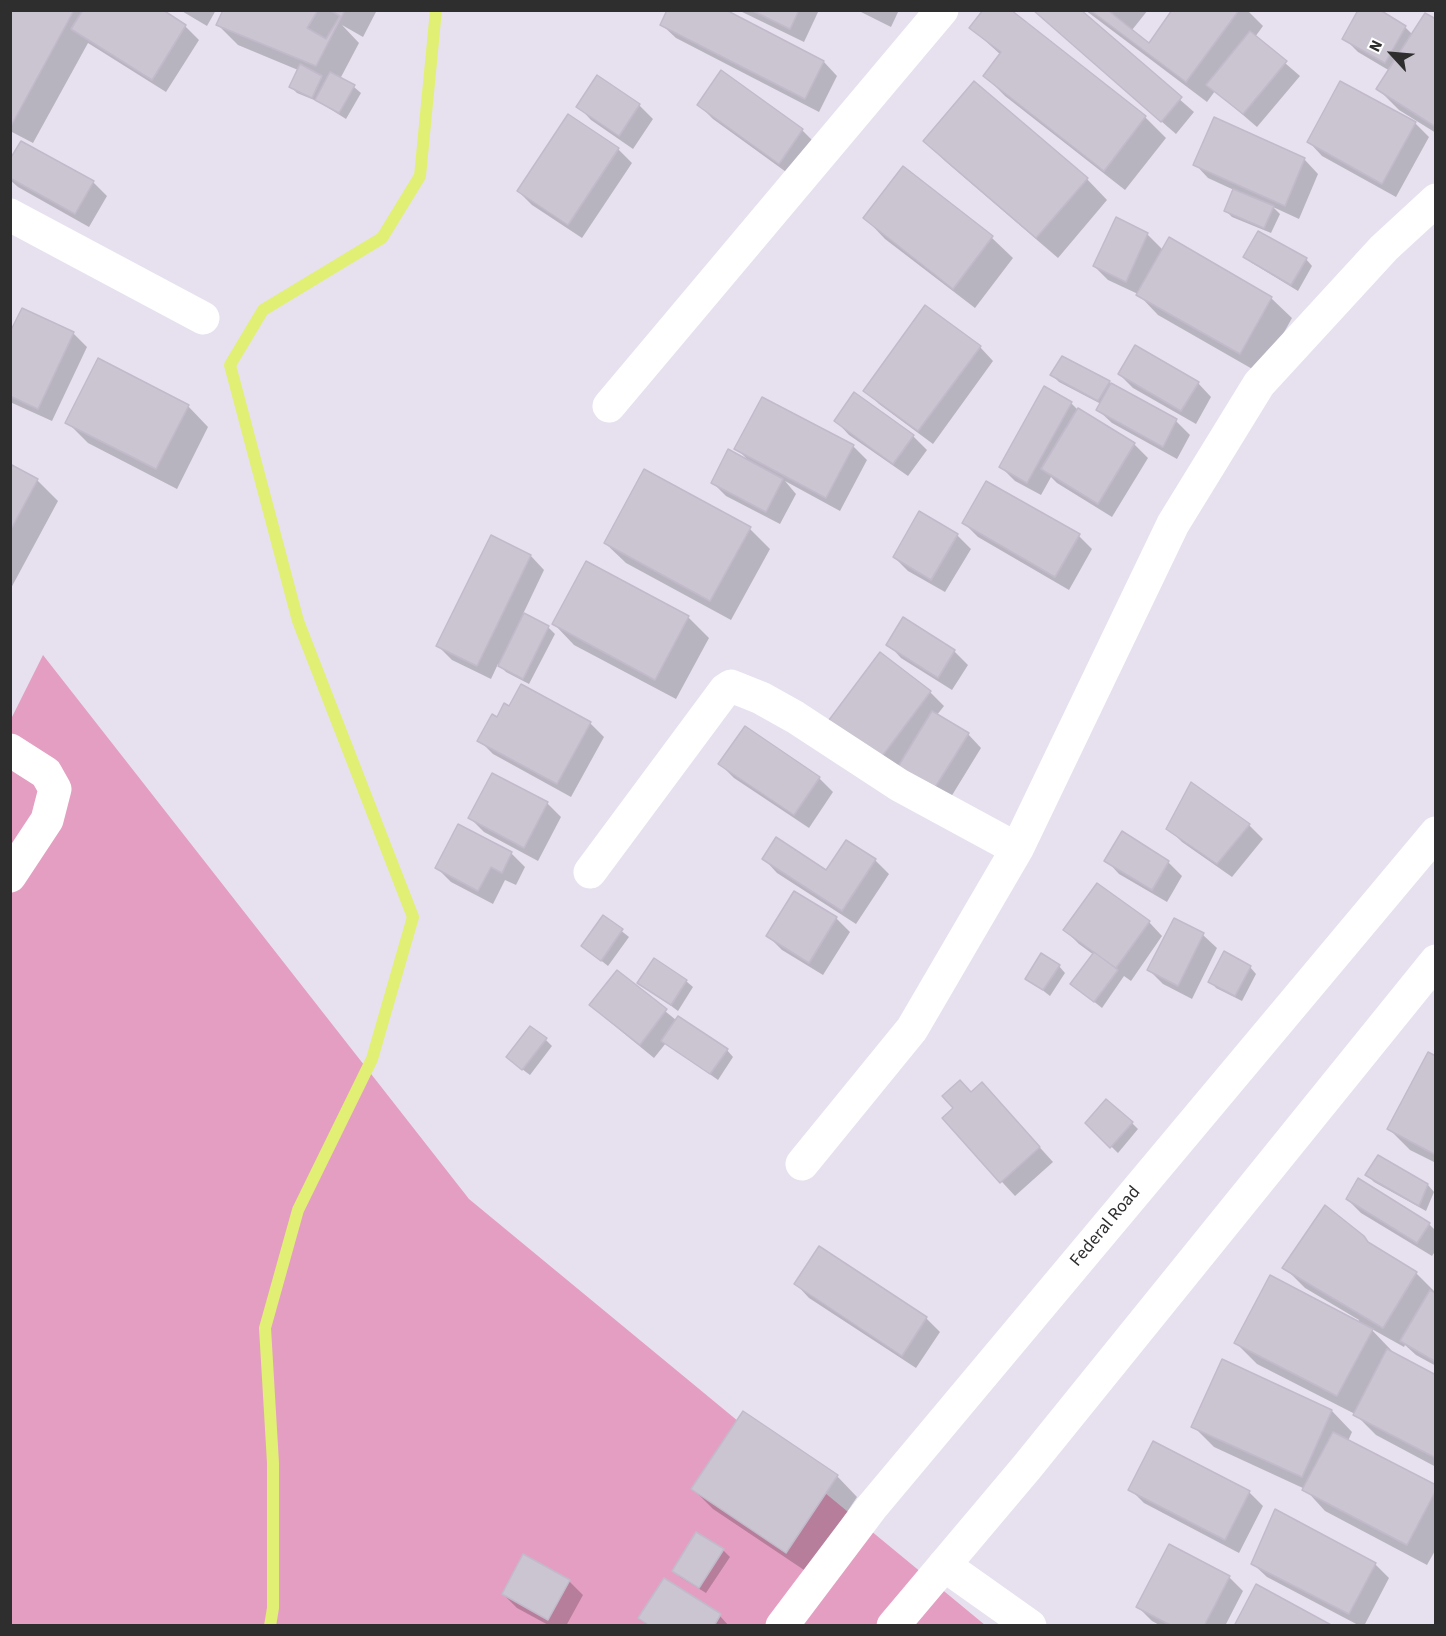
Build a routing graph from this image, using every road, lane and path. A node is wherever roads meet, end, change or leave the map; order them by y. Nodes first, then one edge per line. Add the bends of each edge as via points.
1 (942, 10) edge
2 (1436, 200) edge
3 (10, 215) edge
4 (203, 318) dead end
5 (609, 406) dead end
6 (10, 750) edge
7 (1436, 833) edge
8 (1017, 849) junction
9 (590, 872) dead end
10 (10, 876) edge
11 (1436, 961) edge
12 (802, 1164) dead end
13 (944, 1564) junction
14 (782, 1626) edge
15 (894, 1626) edge
16 (1030, 1626) edge

1 - 5 street
2 - 8 street via 1384,248 1259,384 1173,524
3 - 4 street
6 - 10 street via 46,773 55,789 47,820
7 - 14 street, Federal Road via 871,1508
8 - 9 street via 899,785 795,717 731,686
8 - 12 street via 912,1029
11 - 13 street
13 - 15 street
13 - 16 street

